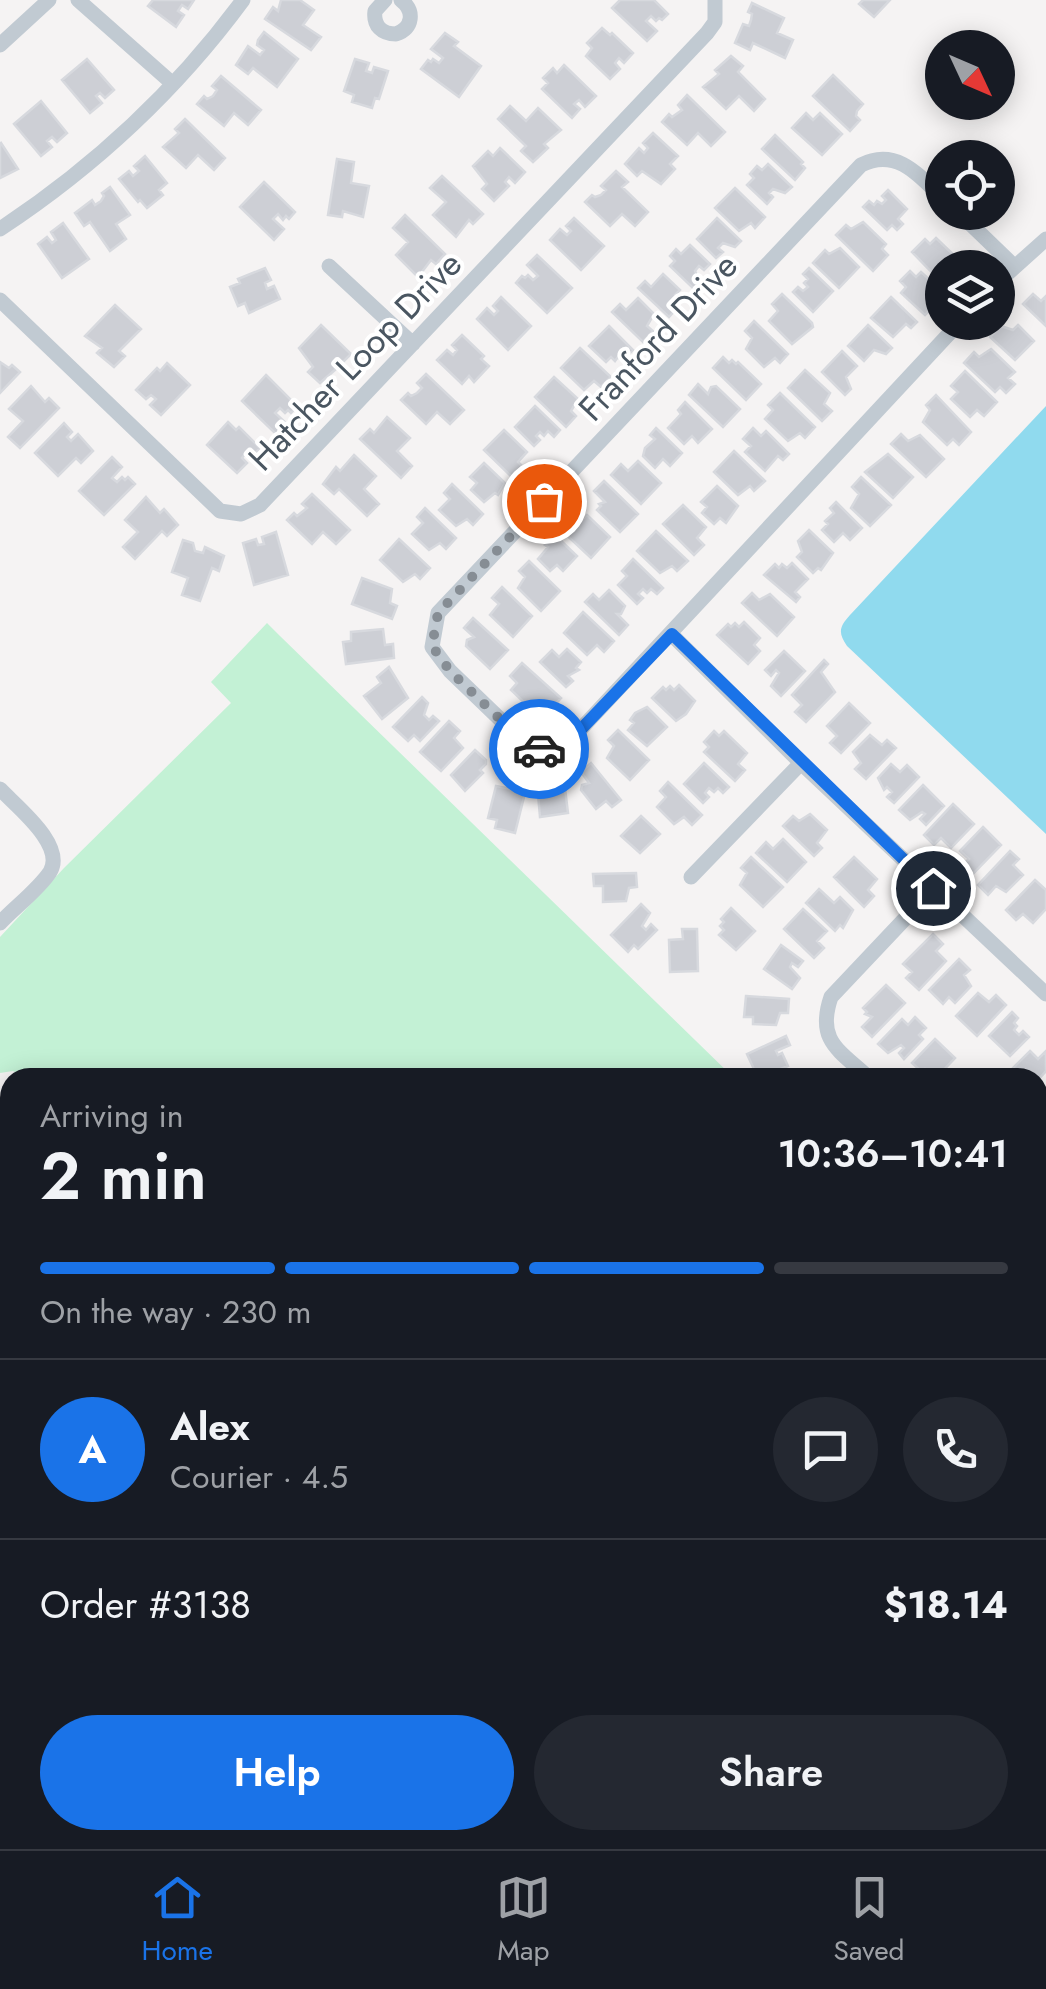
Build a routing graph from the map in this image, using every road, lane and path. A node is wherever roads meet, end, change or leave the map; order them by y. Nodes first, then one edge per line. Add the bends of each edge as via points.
1 (49, 0) edge
2 (78, 0) edge
3 (243, 0) edge
4 (402, 0) edge
5 (715, 0) edge
6 (378, 2) edge
7 (0, 45) edge
8 (173, 84) junction
9 (925, 182) edge
10 (0, 229) edge
11 (977, 230) edge
12 (1046, 239) edge
13 (997, 250) edge
14 (1015, 263) edge
15 (329, 266) dead end
16 (0, 300) edge
17 (943, 340) edge
18 (413, 344) junction
19 (672, 634) junction
20 (801, 763) junction
21 (0, 789) edge
22 (691, 877) dead end
23 (933, 888) junction
24 (0, 923) edge
25 (1046, 994) edge
26 (858, 1068) edge

1 - 7 street
2 - 8 street
3 - 8 street
4 - 6 street via 411,17 396,34 379,28
5 - 18 street, Hatcher Loop Drive via 708,33
8 - 10 street via 93,162
9 - 19 street, Franford Drive via 897,160 861,165 438,613 432,646 529,747 546,750 565,746
11 - 13 street
12 - 14 street
15 - 18 street
16 - 18 street, Hatcher Loop Drive via 220,511 240,514 260,505
17 - 19 street, Franford Drive
19 - 20 street
20 - 22 street
20 - 23 street
21 - 24 street via 43,832 54,855 51,870
23 - 25 street
23 - 26 street via 832,996 825,1030

